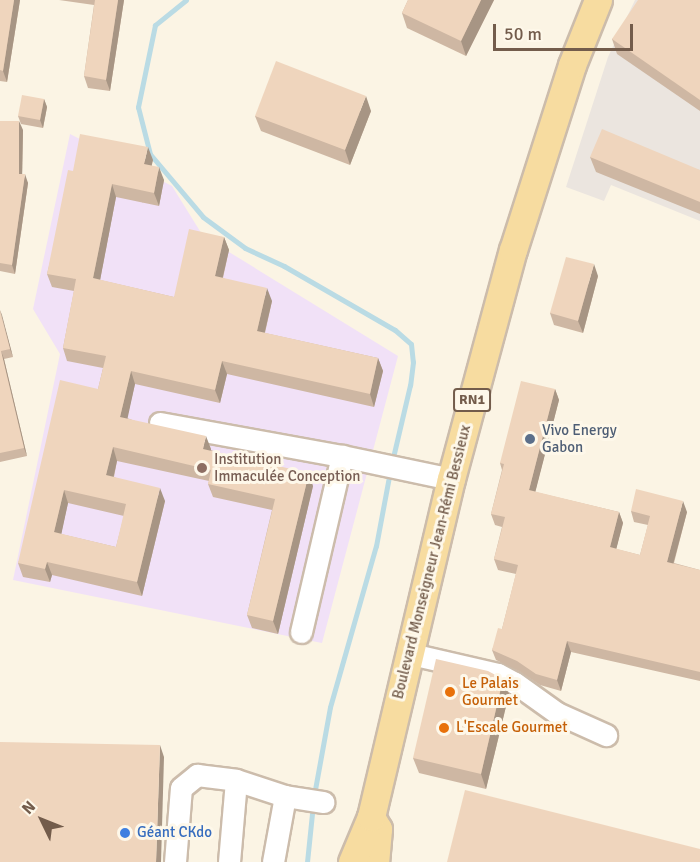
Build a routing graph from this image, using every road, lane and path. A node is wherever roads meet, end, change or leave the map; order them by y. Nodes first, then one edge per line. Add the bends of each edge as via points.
1 (598, 0) edge
2 (160, 423) edge
3 (342, 456) junction
4 (451, 479) junction
5 (301, 632) dead end
6 (411, 654) junction
7 (606, 735) dead end
8 (236, 780) junction
9 (294, 798) junction
10 (324, 802) dead end
11 (371, 817) junction
12 (175, 862) edge
13 (229, 862) edge
14 (273, 862) edge
15 (352, 862) edge
16 (375, 862) edge

1 - 4 main road, Boulevard Monseigneur Jean-Rémi Bessieux / RN1 via 572,65 513,250
2 - 3 lane
3 - 4 lane
3 - 5 lane
4 - 6 main road, Boulevard Monseigneur Jean-Rémi Bessieux / RN1
6 - 7 lane via 498,674 557,713
6 - 11 main road, Boulevard Monseigneur Jean-Rémi Bessieux / RN1
8 - 9 lane
8 - 12 lane via 197,775 181,788
8 - 13 lane
9 - 10 lane
9 - 14 lane
11 - 15 main road, Boulevard Monseigneur Jean-Rémi Bessieux / RN1
11 - 16 main road, Boulevard Monseigneur Jean-Rémi Bessieux / RN1 via 378,829

